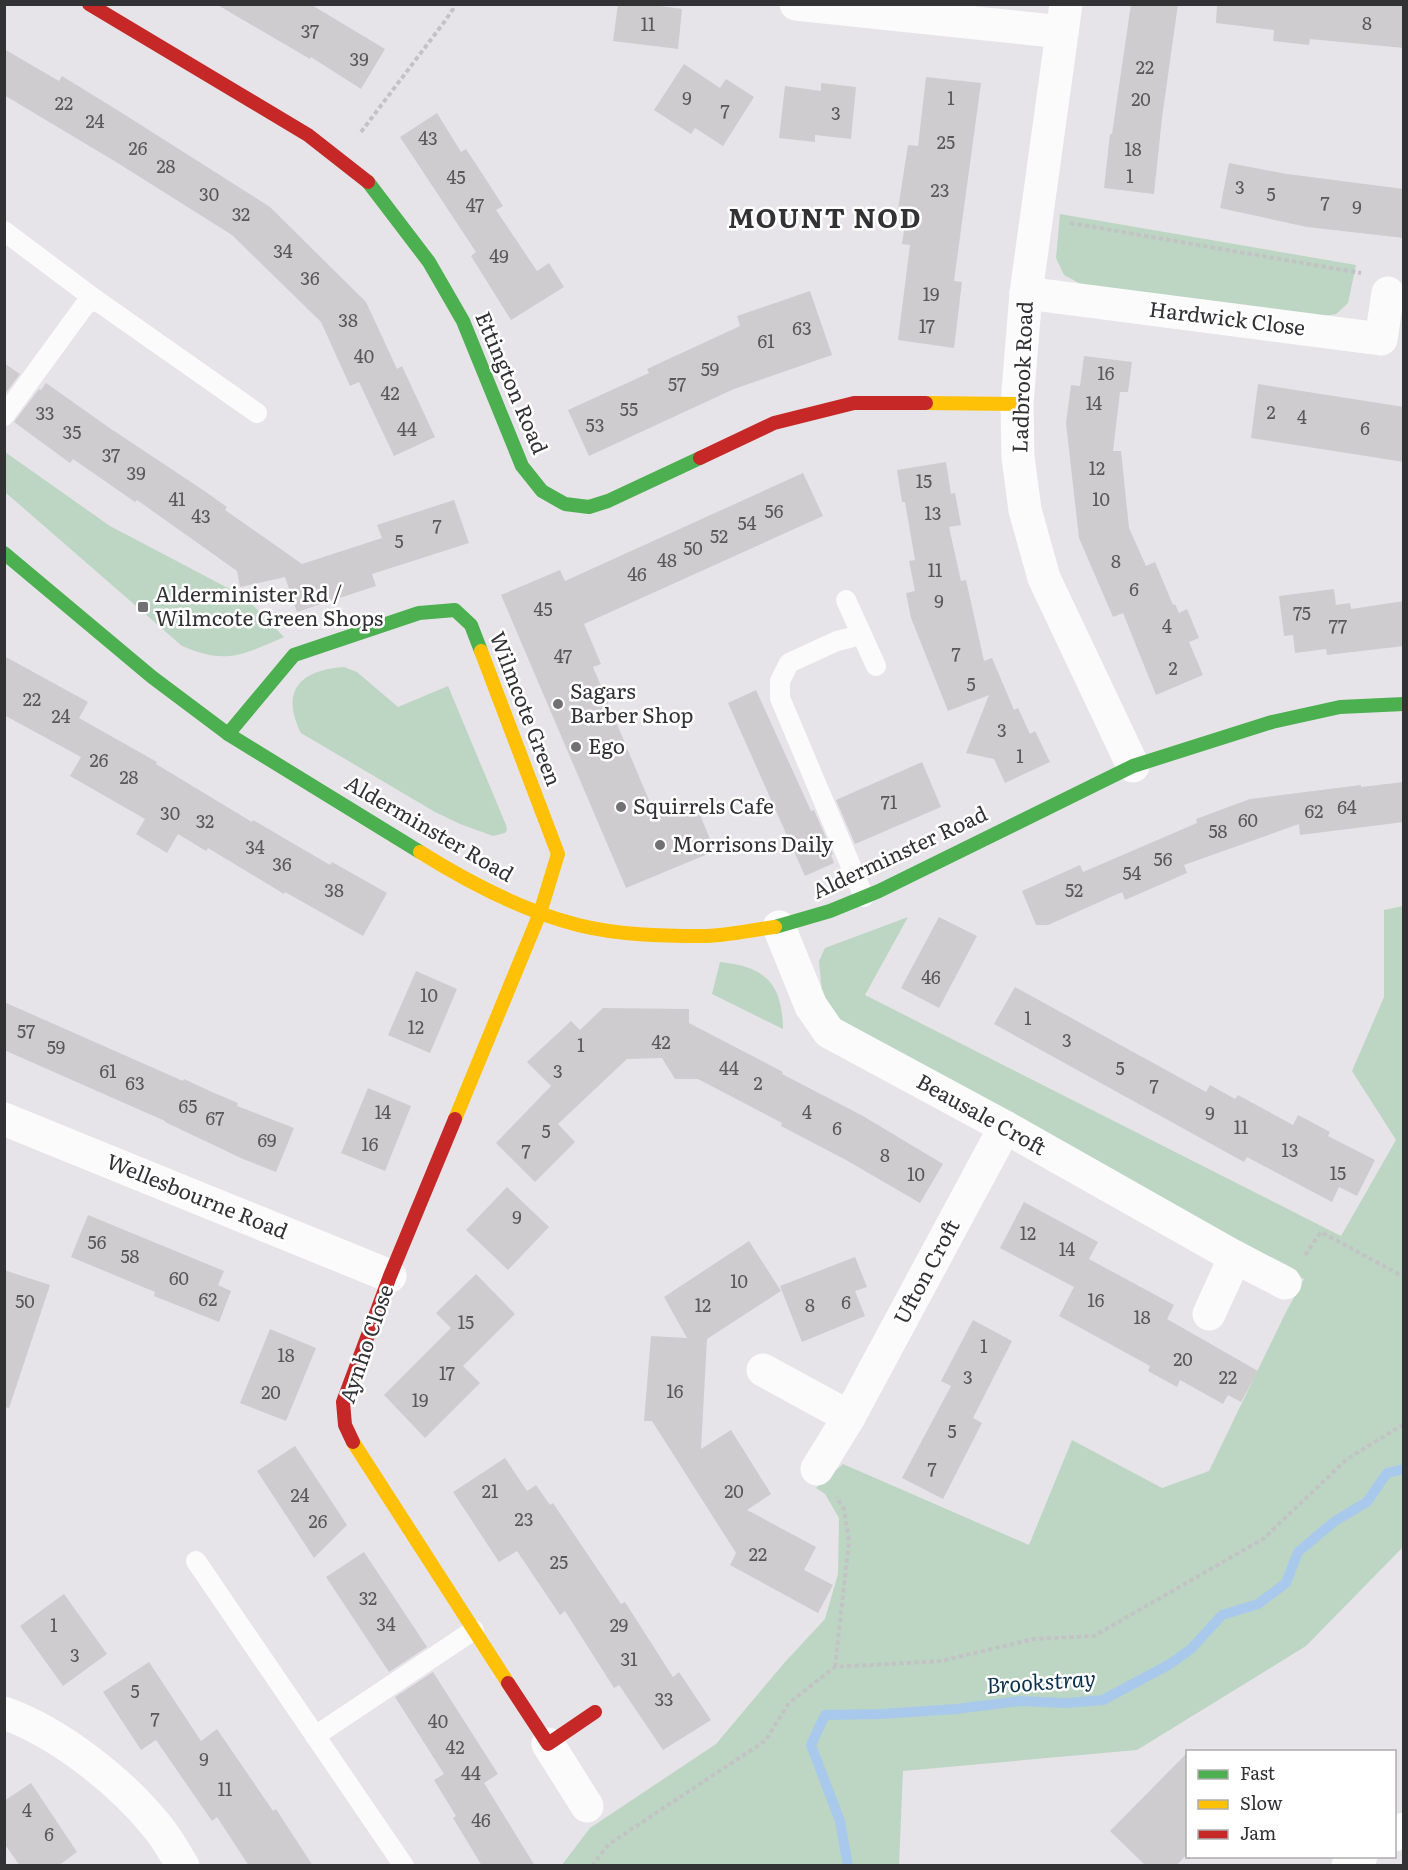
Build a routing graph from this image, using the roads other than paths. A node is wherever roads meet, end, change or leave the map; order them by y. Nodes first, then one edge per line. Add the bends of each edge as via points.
1 (89, 4) edge
2 (796, 4) edge
3 (1064, 18) edge
4 (4, 231) edge
5 (1379, 283) road end
6 (1026, 293) junction
7 (96, 300) junction
8 (1017, 404) junction
9 (257, 413) dead end
10 (4, 416) edge
11 (4, 553) edge
12 (846, 600) dead end
13 (861, 635) junction
14 (876, 666) dead end
15 (1404, 704) edge
16 (228, 734) junction
17 (1133, 766) junction
18 (864, 897) junction
19 (540, 913) junction
20 (779, 927) junction
21 (4, 1119) edge
22 (1005, 1128) junction
23 (1235, 1257) junction
24 (390, 1276) junction
25 (1285, 1283) road end
26 (1209, 1314) dead end
27 (763, 1370) dead end
28 (849, 1417) junction
29 (817, 1469) road end
30 (196, 1561) dead end
31 (474, 1630) junction
32 (595, 1712) dead end
33 (4, 1713) edge
34 (315, 1736) junction
35 (548, 1744) junction
36 (587, 1806) dead end
37 (183, 1866) edge
38 (404, 1866) edge

1 - 8 street, Ettington Road via 308,135 368,181 429,262 463,321 522,466 542,491 565,504 589,507 608,501 774,423 854,403
2 - 3 street
3 - 6 street, Ladbrook Road
4 - 7 lane
5 - 6 street, Hardwick Close via 1381,339
6 - 8 street, Ladbrook Road
7 - 9 lane
7 - 10 lane via 85,305
8 - 17 street, Ladbrook Road via 1025,510 1044,578
11 - 16 street, Alderminster Road via 152,677
12 - 13 lane
13 - 14 lane
13 - 18 lane via 837,641 789,663 780,681 780,698
15 - 17 street, Alderminster Road via 1340,707 1272,722
16 - 19 street, Alderminster Road via 444,867
16 - 19 street, Wilmcote Green via 294,655 419,613 454,610 471,625 558,854
17 - 18 street, Alderminster Road
18 - 20 street, Alderminster Road
19 - 20 street, Alderminster Road via 624,933 704,936
19 - 24 street, Aynho Close
20 - 22 street, Beausale Croft via 811,1006 829,1032
21 - 24 street, Wellesbourne Road
22 - 23 street, Beausale Croft
22 - 28 street, Ufton Croft
23 - 25 street, Beausale Croft
23 - 26 street
24 - 31 street, Aynho Close via 343,1402 345,1425 354,1445
27 - 28 street
28 - 29 street, Ufton Croft
30 - 34 lane
31 - 34 lane
31 - 35 street, Aynho Close
32 - 35 street
33 - 37 street via 60,1741 110,1777 155,1824
34 - 38 lane
35 - 36 street, Aynho Close

